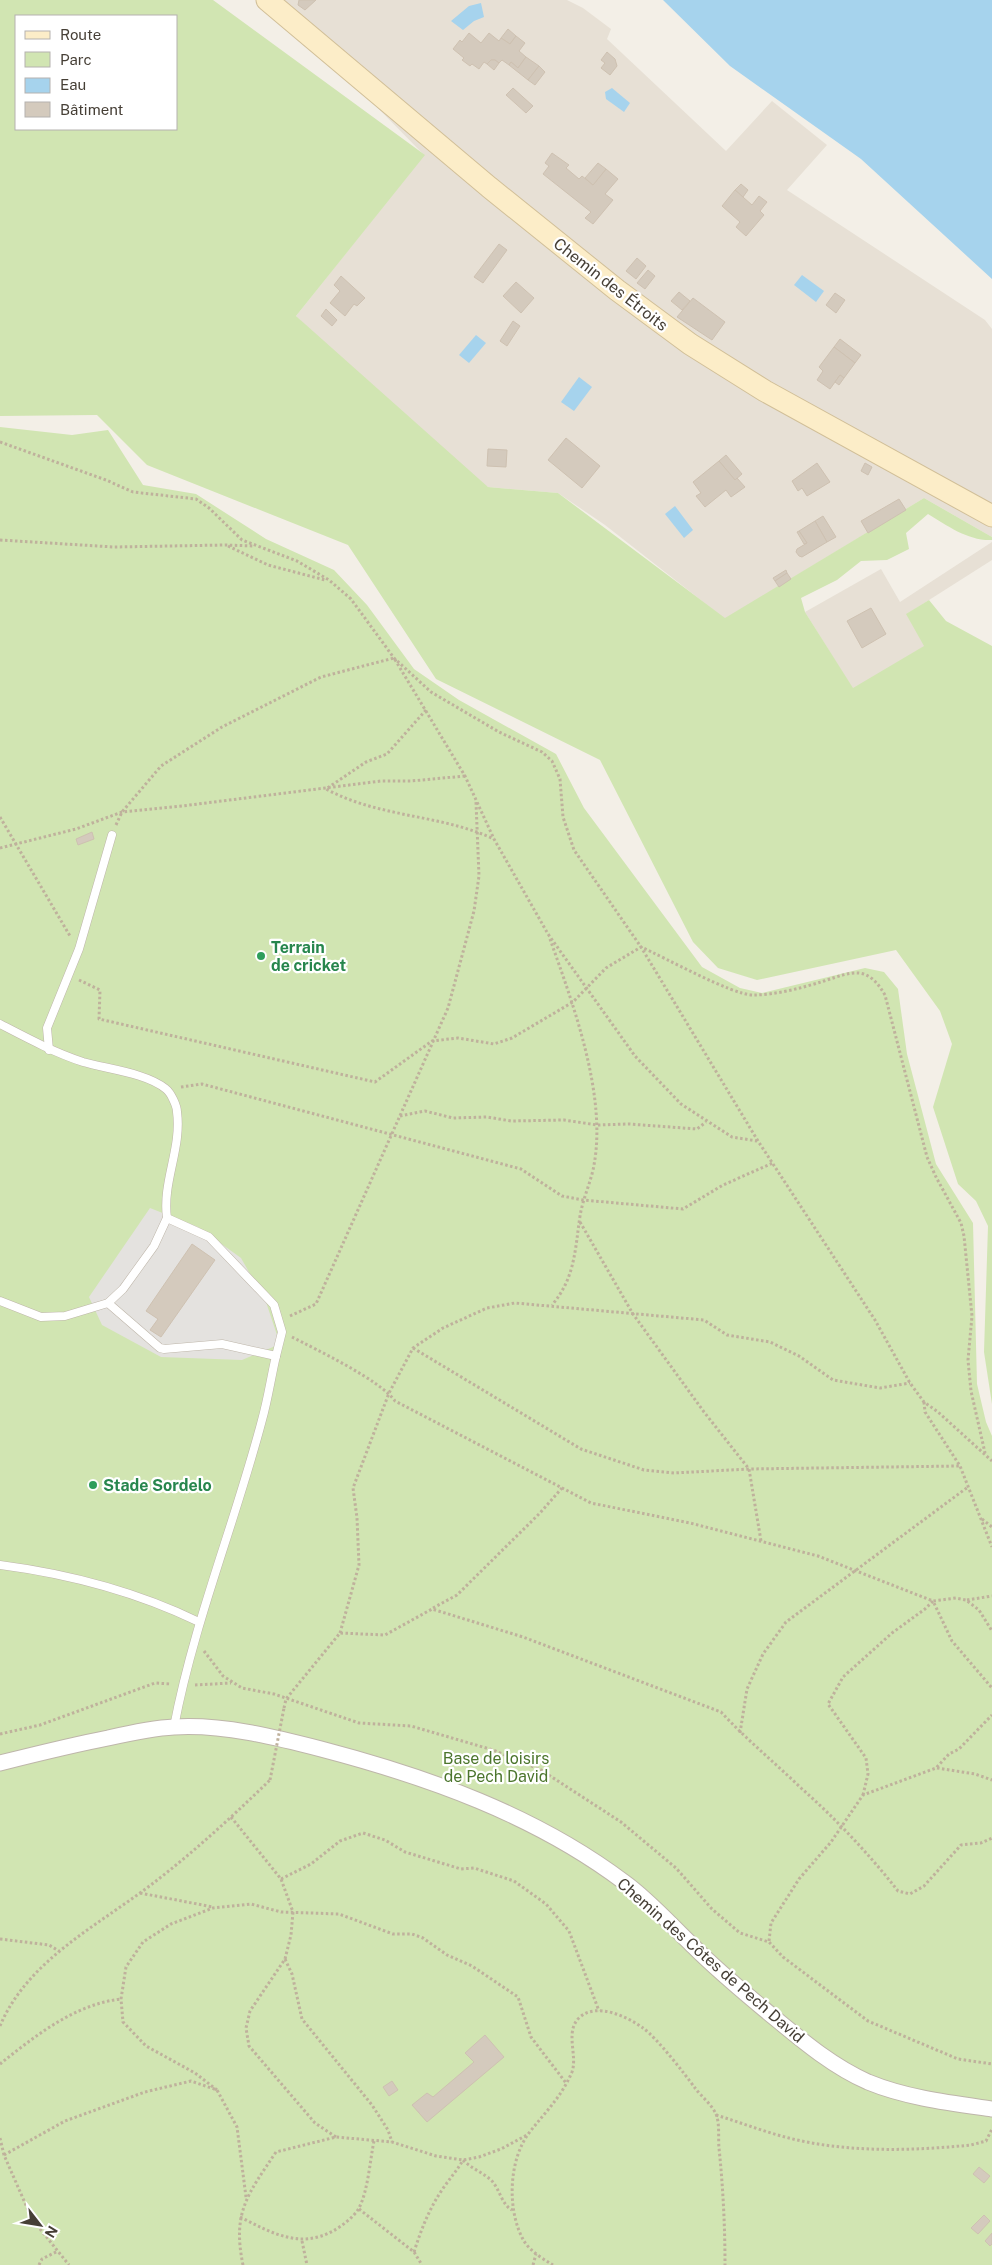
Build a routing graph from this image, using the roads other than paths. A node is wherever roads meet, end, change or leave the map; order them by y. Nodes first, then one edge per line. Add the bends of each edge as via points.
1 (266, 0) edge
2 (992, 516) edge
3 (112, 835) road end
4 (0, 1024) edge
5 (49, 1050) junction
6 (167, 1218) junction
7 (0, 1301) edge
8 (108, 1303) junction
9 (276, 1356) junction
10 (0, 1565) edge
11 (199, 1622) junction
12 (174, 1727) junction
13 (0, 1763) edge
14 (992, 2109) edge

1 - 2 main road, Chemin des Étroits via 496,193 690,344 765,391
3 - 5 lane via 79,949 48,1028
4 - 5 lane
5 - 6 lane via 152,1080 168,1089 177,1110 179,1129 165,1200
6 - 8 lane via 154,1246 123,1289
6 - 9 lane via 209,1237 274,1305 282,1332
7 - 8 lane via 41,1317 65,1316
8 - 9 lane via 160,1348 222,1344
9 - 11 lane via 262,1419
10 - 11 lane via 114,1588
11 - 12 lane
12 - 13 street, Chemin des Côtes de Pech David via 140,1731
12 - 14 street, Chemin des Côtes de Pech David via 214,1728 282,1739 371,1762 439,1784 495,1807 557,1838 625,1882 755,2002 807,2045 844,2069 896,2092

